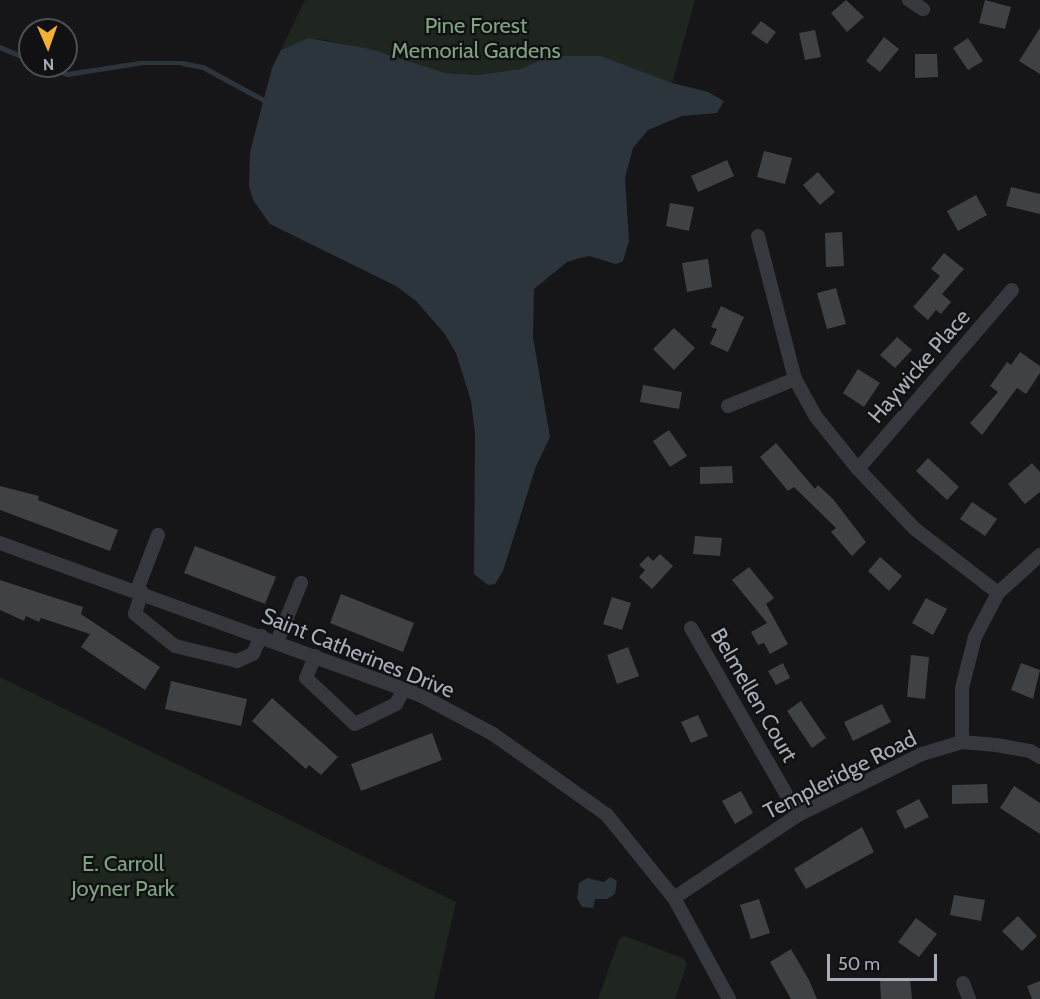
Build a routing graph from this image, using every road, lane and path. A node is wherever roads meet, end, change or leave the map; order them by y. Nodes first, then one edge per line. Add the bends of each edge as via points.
1 (909, 0) edge
2 (923, 9) dead end
3 (758, 236) dead end
4 (1012, 290) dead end
5 (795, 379) junction
6 (728, 406) dead end
7 (858, 470) junction
8 (158, 535) dead end
9 (0, 543) edge
10 (1040, 555) edge
11 (301, 584) dead end
12 (139, 591) junction
13 (998, 593) junction
14 (691, 628) dead end
15 (261, 636) junction
16 (277, 642) junction
17 (315, 656) junction
18 (404, 689) junction
19 (962, 742) junction
20 (1040, 757) edge
21 (798, 814) junction
22 (674, 898) junction
23 (963, 983) dead end
24 (729, 999) edge
25 (969, 999) edge

1 - 2 street
3 - 5 street
4 - 7 street, Haywicke Place
5 - 6 street
5 - 7 street via 816,417
7 - 13 street via 915,529
8 - 12 street
9 - 12 street, Saint Catherines Drive
10 - 13 street
11 - 16 street
12 - 15 street, Saint Catherines Drive
12 - 15 street via 135,614 175,646 237,661 253,654
13 - 19 street via 975,637 962,688
14 - 21 street, Belmellen Court
15 - 16 street, Saint Catherines Drive
16 - 17 street, Saint Catherines Drive
17 - 18 street, Saint Catherines Drive
17 - 18 street via 306,678 355,724 396,704
18 - 22 street, Saint Catherines Drive via 493,734 555,774 607,815
19 - 20 street, Templeridge Road via 1019,749
19 - 21 street, Templeridge Road via 922,754
21 - 22 street, Templeridge Road
22 - 24 street, Saint Catherines Drive
23 - 25 street

